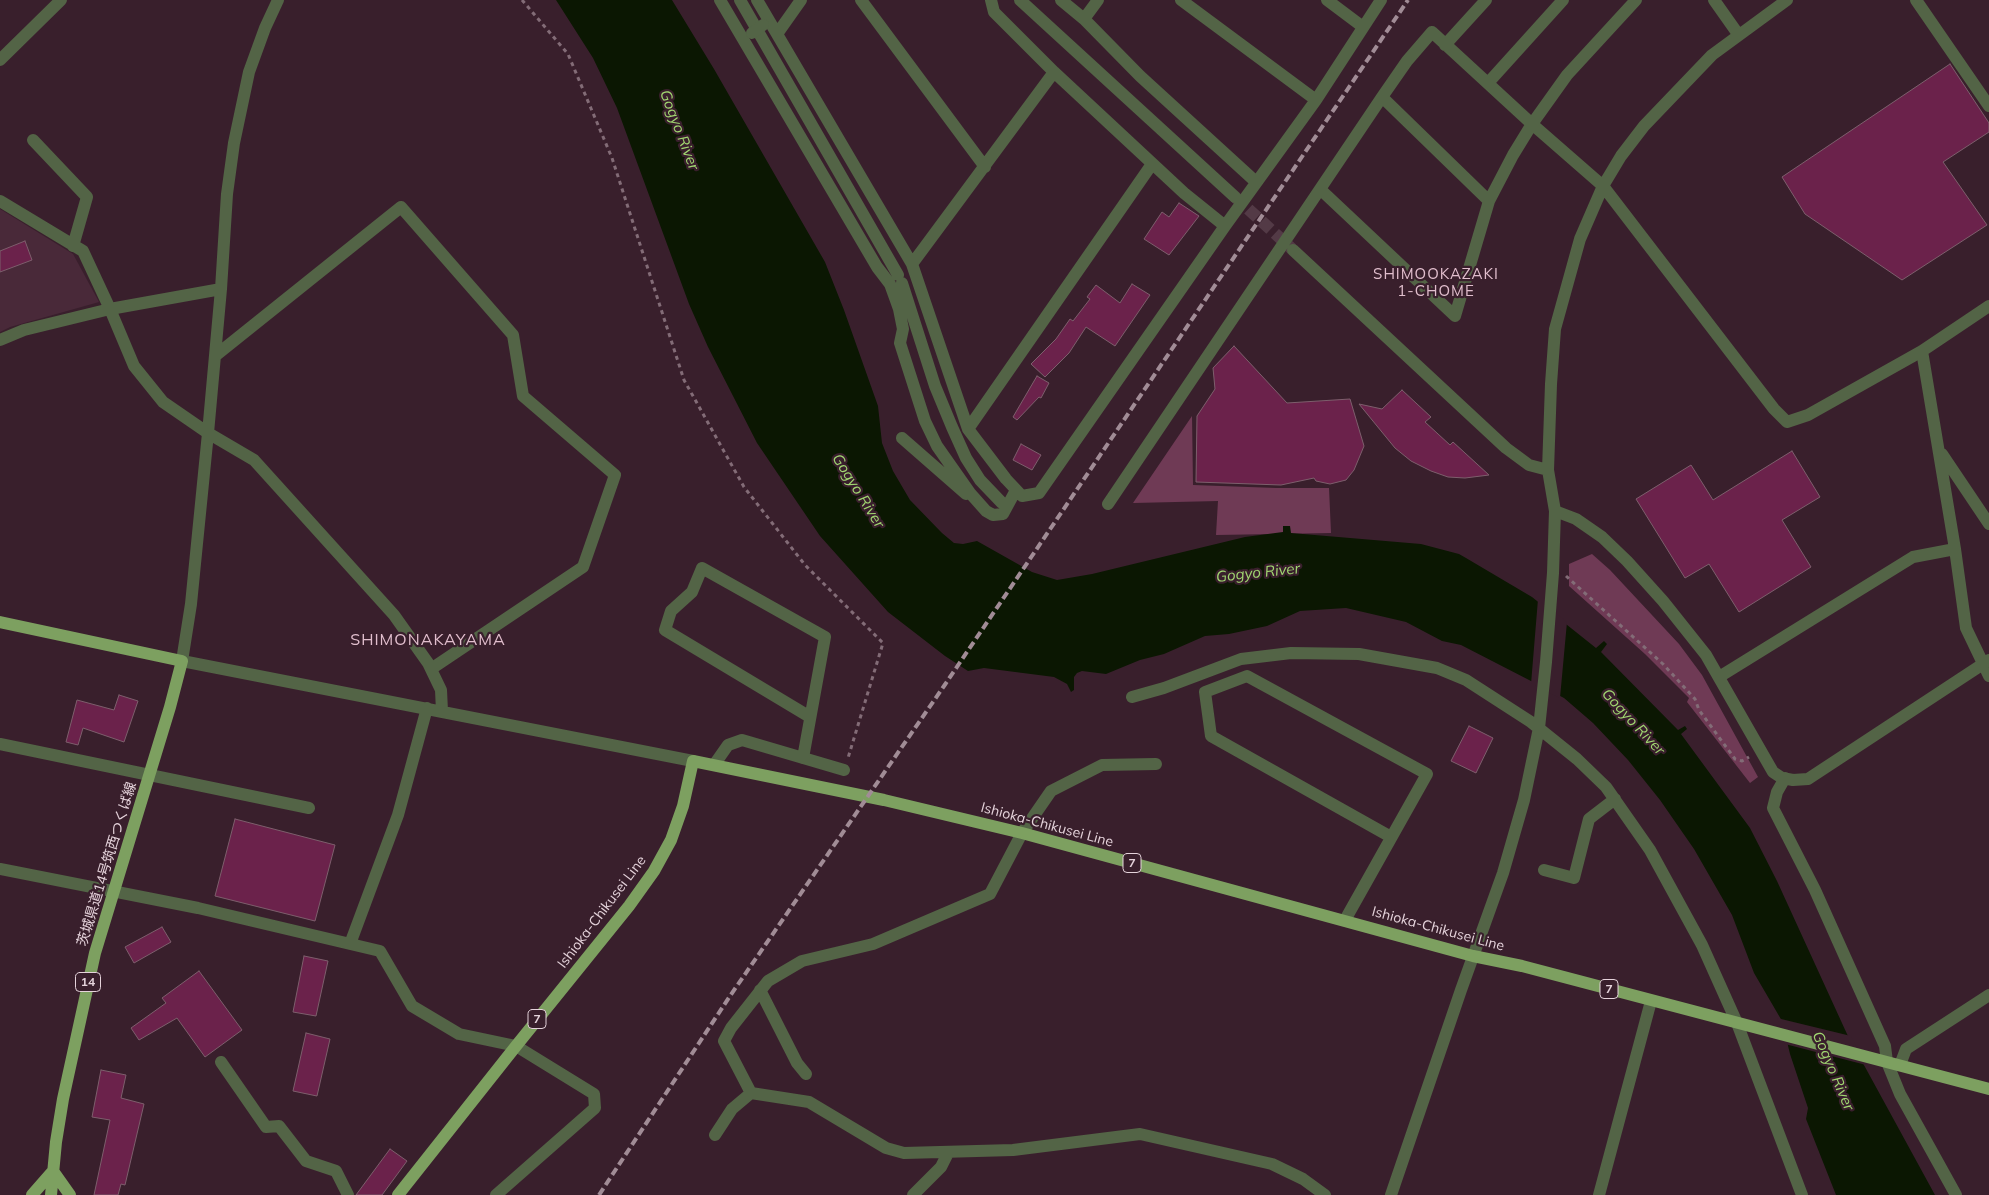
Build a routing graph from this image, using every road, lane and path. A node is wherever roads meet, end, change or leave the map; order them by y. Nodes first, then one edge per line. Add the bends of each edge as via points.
1 (61, 0) edge
2 (278, 0) edge
3 (522, 0) edge
4 (720, 0) edge
5 (740, 0) edge
6 (756, 0) edge
7 (801, 0) edge
8 (861, 0) edge
9 (991, 0) edge
10 (1020, 0) edge
11 (1061, 0) edge
12 (1098, 0) edge
13 (1181, 0) edge
14 (1327, 0) edge
15 (1381, 0) edge
16 (1486, 0) edge
17 (1562, 0) edge
18 (1636, 0) edge
19 (1714, 0) edge
20 (1787, 0) edge
21 (1916, 0) edge
22 (1084, 19) junction
23 (766, 22) junction
24 (1363, 27) junction
25 (777, 34) junction
26 (1738, 34) junction
27 (747, 35) junction
28 (1445, 45) junction
29 (0, 60) edge
30 (1054, 72) junction
31 (1488, 84) junction
32 (1382, 97) junction
33 (1316, 100) junction
34 (1989, 106) edge
35 (1532, 124) junction
36 (33, 140) dead end
37 (1152, 164) junction
38 (985, 168) junction
39 (1256, 182) junction
40 (1603, 186) junction
41 (1321, 190) junction
42 (1235, 197) tunnel mouth
43 (0, 201) edge
44 (1489, 201) junction
45 (1225, 226) junction
46 (74, 246) junction
47 (1293, 250) tunnel mouth
48 (912, 264) junction
49 (916, 278) junction
50 (897, 281) junction
51 (221, 289) junction
52 (110, 309) junction
53 (1987, 311) edge
54 (0, 340) edge
55 (1922, 351) junction
56 (214, 356) junction
57 (968, 429) junction
58 (208, 433) junction
59 (902, 438) dead end
60 (1939, 450) junction
61 (1548, 470) junction
62 (1016, 490) junction
63 (1002, 503) dead end
64 (1108, 504) dead end
65 (982, 506) junction
66 (1555, 511) junction
67 (1989, 524) edge
68 (1955, 549) junction
69 (1558, 573) junction
70 (0, 622) edge
71 (182, 661) junction
72 (1987, 667) edge
73 (431, 669) junction
74 (1719, 678) junction
75 (1132, 697) dead end
76 (427, 708) junction
77 (442, 711) junction
78 (810, 717) junction
79 (1539, 724) junction
80 (0, 744) edge
81 (1750, 756) dead end
82 (802, 758) junction
83 (693, 761) junction
84 (1156, 764) dead end
85 (714, 765) junction
86 (844, 770) joint
87 (149, 775) junction
88 (1784, 778) junction
89 (1615, 799) junction
90 (309, 808) dead end
91 (1022, 833) junction
92 (1391, 837) junction
93 (0, 869) edge
94 (1544, 870) dead end
95 (113, 892) junction
96 (1344, 920) junction
97 (350, 944) junction
98 (1473, 956) junction
99 (760, 990) junction
100 (1989, 995) edge
101 (1651, 1000) junction
102 (1741, 1024) junction
103 (516, 1046) junction
104 (1884, 1061) junction
105 (221, 1062) dead end
106 (1900, 1066) junction
107 (806, 1074) dead end
108 (1989, 1089) edge
109 (751, 1093) junction
110 (715, 1135) dead end
111 (948, 1153) junction
112 (52, 1171) junction
113 (32, 1195) edge
114 (51, 1195) edge
115 (70, 1195) edge
116 (348, 1195) edge
117 (398, 1195) edge
118 (496, 1195) edge
119 (913, 1195) edge
120 (1324, 1195) edge
121 (1391, 1195) edge
122 (1599, 1195) edge
123 (1802, 1195) edge
124 (1956, 1195) edge

1 - 29 street
2 - 51 street via 252,63 241,107 227,194
3 - 86 path via 568,54 612,158 684,380 707,422 744,487 805,564 883,643
4 - 27 street
5 - 50 street
6 - 23 street
7 - 25 street
8 - 38 street
9 - 30 street via 994,12
10 - 42 street
11 - 22 street
12 - 22 street
13 - 33 street
14 - 24 street
15 - 24 street
16 - 28 street
17 - 31 street
18 - 35 street via 1567,75
19 - 26 street
20 - 26 street
21 - 34 street
22 - 39 street via 1140,76
23 - 25 street
23 - 27 street, bridge
24 - 33 street
25 - 48 street
26 - 40 street via 1706,61 1644,126
27 - 50 street via 877,267
28 - 31 street
28 - 32 street via 1432,32
30 - 37 street
30 - 38 street
31 - 35 street
32 - 41 street
32 - 44 street
33 - 39 street
35 - 40 street
35 - 44 street
36 - 46 street via 87,197
37 - 45 street
37 - 57 street
38 - 48 street
39 - 45 street
40 - 55 street via 1787,422 1808,415
40 - 61 street via 1580,239 1555,329
41 - 44 street via 1455,316
41 - 64 street
43 - 46 street
45 - 62 street via 1038,493 1022,496
46 - 52 street via 83,251
47 - 61 street via 1517,458
48 - 49 street
49 - 50 street
49 - 57 street
50 - 63 street via 962,450 980,480
50 - 65 street via 903,329 900,343 925,421 937,446
51 - 52 street
51 - 56 street
52 - 54 street via 24,330
52 - 58 street via 134,366 163,402
53 - 55 street
55 - 60 street
56 - 58 street
56 - 73 street via 401,207 513,335 523,396 615,475 583,567
57 - 62 street
58 - 71 street
58 - 73 street via 254,460 394,615
59 - 65 street via 959,490
60 - 67 street
60 - 68 street
61 - 66 street
62 - 65 street via 1003,514 993,515
66 - 69 street
66 - 74 street via 1587,525 1627,561 1682,624
68 - 72 street via 1966,628
68 - 74 street via 1913,557
69 - 79 street
69 - 81 path via 1629,631 1669,670 1695,699 1699,710 1735,759 1742,761
70 - 71 main road
71 - 76 street
71 - 87 main road, 茨城県道14号筑西つくば線 / 14
72 - 88 street via 1808,779
73 - 77 street via 441,690
74 - 88 street via 1772,772
75 - 79 street via 1241,659 1291,653 1359,654 1437,668 1466,680
76 - 77 street
76 - 97 street via 398,815
77 - 83 street
78 - 78 street via 825,638 702,568 692,592 671,610 665,630
78 - 82 street
79 - 89 street
79 - 98 street via 1524,800 1503,873
80 - 87 street
82 - 85 street via 742,740 728,745
82 - 86 street
83 - 85 main road, Ishioka-Chikusei Line / 7
83 - 103 main road, Ishioka-Chikusei Line / 7 via 684,806 654,871
84 - 91 street via 1102,765 1051,791
85 - 91 main road, Ishioka-Chikusei Line / 7
87 - 90 street
87 - 95 main road, 茨城県道14号筑西つくば線 / 14
88 - 104 street via 1773,808 1819,898 1885,1046
89 - 94 street via 1589,819 1574,878
89 - 102 street via 1650,850
91 - 96 main road, Ishioka-Chikusei Line / 7
91 - 99 street via 990,894 873,944 802,961 768,981
92 - 92 street via 1427,774 1247,676 1205,692 1211,736
92 - 96 street
93 - 95 street
95 - 97 street via 198,908
95 - 112 main road, 茨城県道14号筑西つくば線 / 14 via 74,1045
96 - 98 main road, Ishioka-Chikusei Line / 7
97 - 103 street via 380,951 412,1006 459,1034
98 - 101 main road, Ishioka-Chikusei Line / 7
98 - 121 street
99 - 107 street via 797,1063
99 - 109 street via 724,1041
100 - 106 street via 1906,1049
101 - 102 main road, Ishioka-Chikusei Line / 7
101 - 122 street
102 - 104 main road, Ishioka-Chikusei Line / 7
102 - 123 street
103 - 117 main road, Ishioka-Chikusei Line / 7
103 - 118 street via 594,1094 595,1108
104 - 106 main road, Ishioka-Chikusei Line / 7
104 - 124 street
105 - 116 street via 266,1127 279,1126 306,1161 336,1171
106 - 108 main road, Ishioka-Chikusei Line / 7
109 - 110 street via 732,1109
109 - 111 street via 809,1102 886,1148 904,1153
111 - 119 street via 941,1168
111 - 120 street via 1013,1150 1140,1134 1272,1164 1303,1179
112 - 113 main road
112 - 114 main road, 茨城県道14号筑西つくば線 / 14
112 - 115 main road

